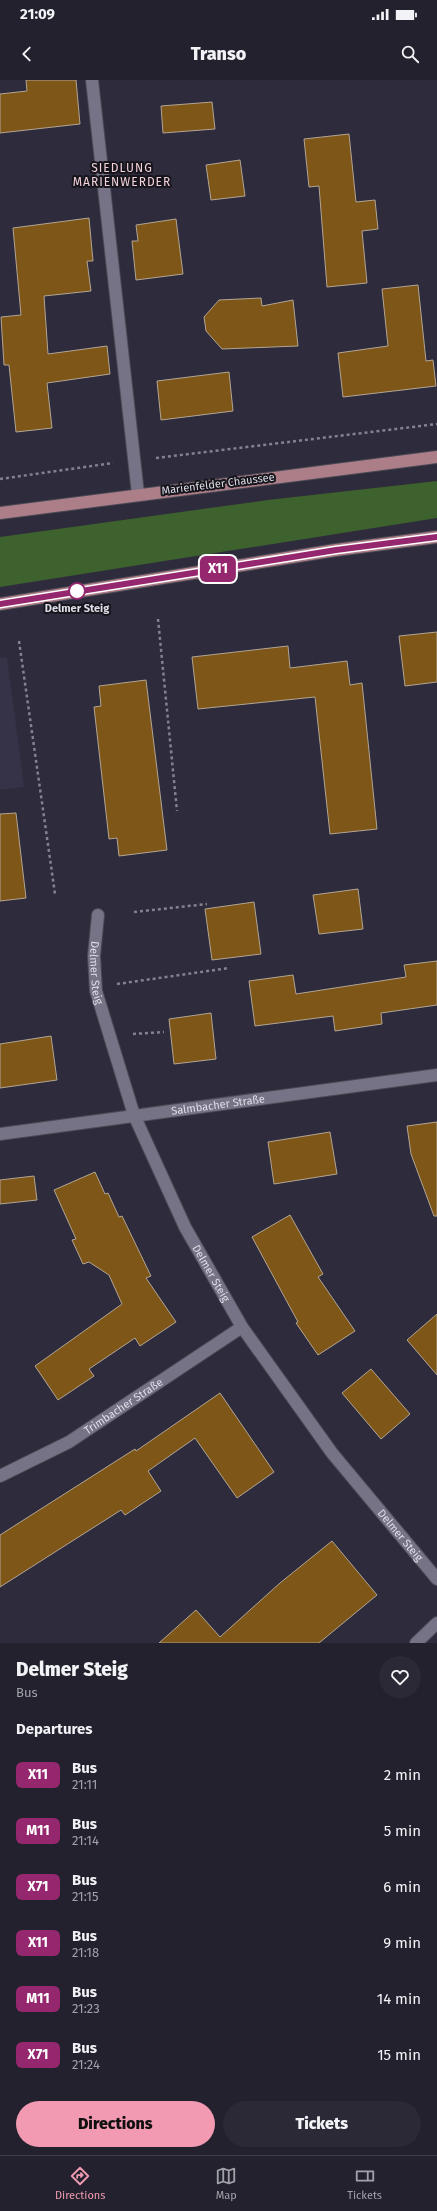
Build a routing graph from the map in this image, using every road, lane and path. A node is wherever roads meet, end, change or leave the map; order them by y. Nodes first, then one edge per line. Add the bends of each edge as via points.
1 (92, 80) edge
2 (437, 424) edge
3 (437, 457) edge
4 (134, 460) junction
5 (0, 479) edge
6 (138, 494) junction
7 (0, 513) edge
8 (437, 537) edge
9 (0, 604) edge
10 (158, 619) dead end
11 (19, 641) dead end
12 (177, 811) dead end
13 (55, 894) dead end
14 (207, 904) dead end
15 (134, 912) dead end
16 (98, 915) dead end
17 (229, 968) dead end
18 (114, 984) dead end
19 (164, 1032) dead end
20 (129, 1034) dead end
21 (437, 1075) edge
22 (134, 1115) junction
23 (0, 1134) edge
24 (242, 1328) junction
25 (0, 1476) edge
26 (437, 1579) edge
27 (437, 1623) edge
28 (416, 1643) edge

1 - 4 street
2 - 4 path
3 - 6 main road, Marienfelder Chaussee
4 - 5 path
4 - 6 street
6 - 7 main road, Marienfelder Chaussee
8 - 9 main road via 336,550
10 - 12 path
11 - 13 path
14 - 15 path
16 - 22 street, Delmer Steig via 94,956 96,991
17 - 18 path
19 - 20 path
21 - 22 street, Salmbacher Straße
22 - 23 street, Salmbacher Straße
22 - 24 street, Delmer Steig via 185,1227
24 - 25 street, Trimbacher Straße via 70,1442
24 - 26 street, Delmer Steig via 332,1453
27 - 28 street

